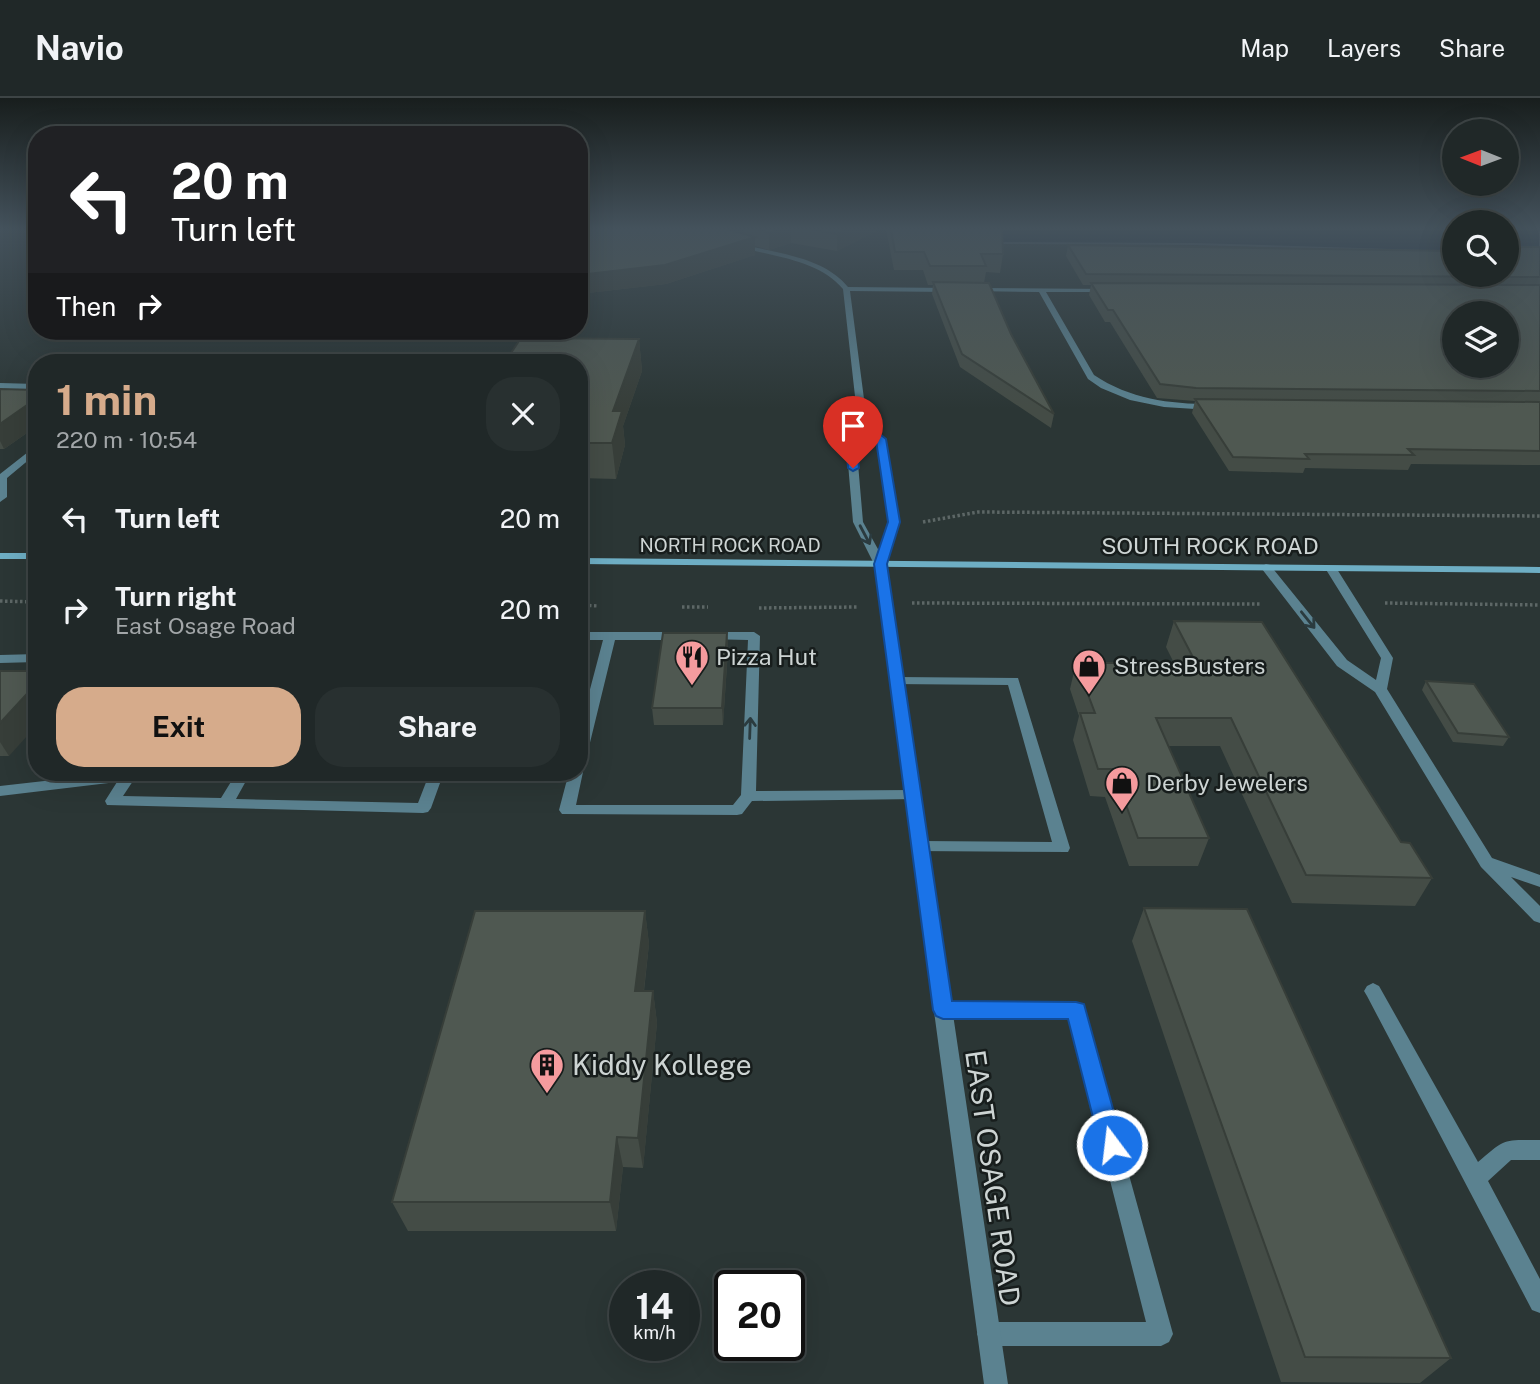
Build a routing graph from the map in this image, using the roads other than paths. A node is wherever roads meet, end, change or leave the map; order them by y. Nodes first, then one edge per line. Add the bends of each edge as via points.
1 (846, 289) edge
2 (849, 289) edge
3 (1041, 290) junction
4 (1121, 290) edge
5 (0, 386) edge
6 (28, 387) edge
7 (1220, 407) edge
8 (863, 423) junction
9 (28, 455) edge
10 (1, 477) edge
11 (0, 499) edge
12 (0, 556) edge
13 (28, 556) edge
14 (588, 561) edge
15 (880, 564) junction
16 (1266, 567) junction
17 (1331, 568) junction
18 (1540, 569) edge
19 (588, 635) edge
20 (610, 636) junction
21 (28, 658) edge
22 (0, 659) edge
23 (897, 681) junction
24 (1380, 689) junction
25 (588, 723) edge
26 (74, 781) edge
27 (126, 781) edge
28 (239, 781) edge
29 (434, 781) edge
30 (574, 781) edge
31 (0, 790) edge
32 (913, 795) junction
33 (748, 796) junction
34 (225, 804) junction
35 (922, 847) junction
36 (1487, 863) junction
37 (1540, 881) edge
38 (1540, 916) edge
39 (1373, 991) dead end
40 (943, 1010) junction
41 (1540, 1150) edge
42 (1475, 1178) junction
43 (1540, 1302) edge
44 (989, 1334) junction
45 (996, 1384) edge

1 - 8 street, EAST OSAGE ROAD
2 - 3 street
3 - 4 street
3 - 7 street via 1096,381 1154,402
5 - 6 street
8 -> 15 street, EAST OSAGE ROAD via 851,440 858,522
8 - 15 street, EAST OSAGE ROAD via 881,439 894,522
9 - 10 street
10 - 11 street
12 - 13 main road
14 - 15 main road, NORTH ROCK ROAD
15 - 16 main road, SOUTH ROCK ROAD
15 - 23 street, EAST OSAGE ROAD
16 - 17 main road, SOUTH ROCK ROAD
16 -> 24 street via 1342,663
17 - 18 main road, SOUTH ROCK ROAD
17 - 24 street via 1388,658
19 - 20 street
20 - 25 street
33 -> 20 street via 754,636
21 - 22 street
23 - 32 street, EAST OSAGE ROAD
23 - 35 street via 1013,681 1062,848
24 - 36 street
26 - 31 street
27 - 34 street via 112,802
28 - 34 street
29 - 34 street via 423,808
30 - 33 street via 567,810 737,810
32 - 33 street
32 - 35 street, EAST OSAGE ROAD
35 - 40 street, EAST OSAGE ROAD
36 - 37 street
36 - 38 street
39 - 42 street
40 - 44 street, EAST OSAGE ROAD
40 - 44 street via 1076,1011 1161,1334
41 - 42 street via 1507,1150
42 - 43 street
44 - 45 street, EAST OSAGE ROAD

